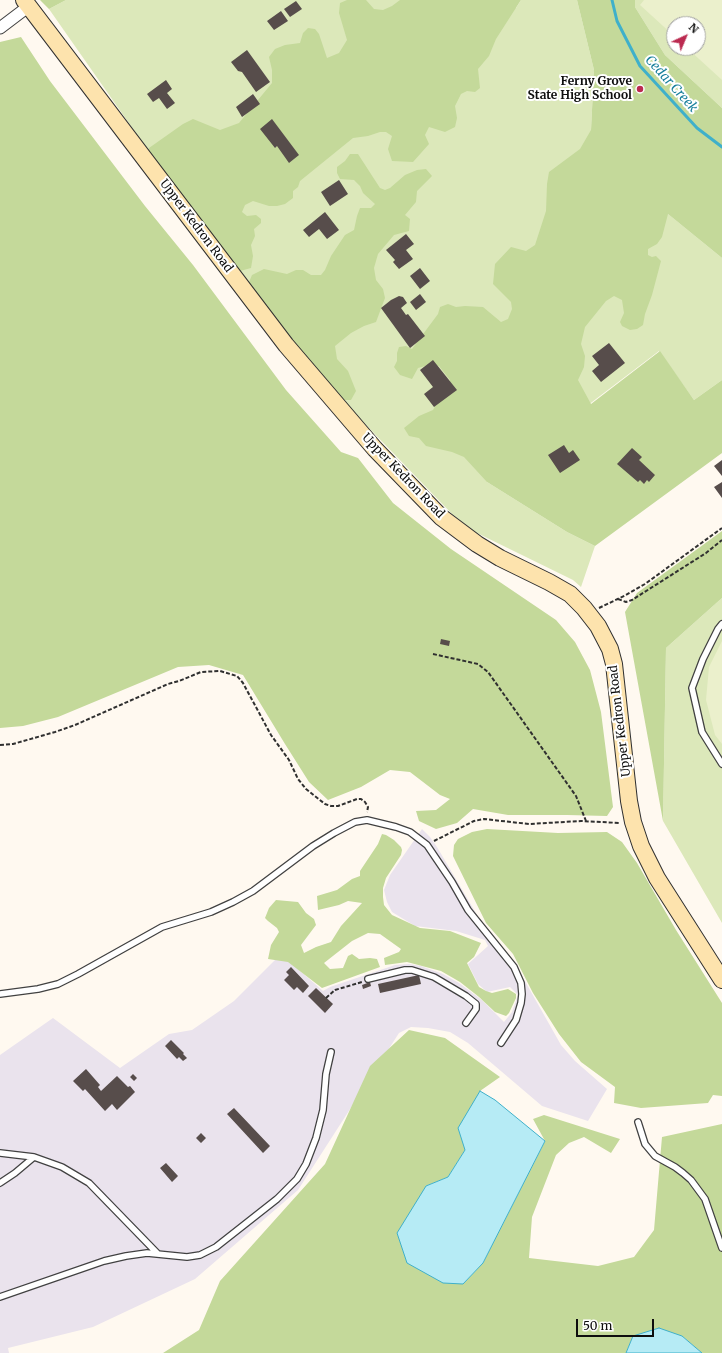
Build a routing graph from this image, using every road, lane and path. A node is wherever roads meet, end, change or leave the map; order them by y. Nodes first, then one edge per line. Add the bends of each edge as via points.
1 (26, 3) edge
2 (0, 28) edge
3 (722, 528) edge
4 (722, 540) edge
5 (618, 599) junction
6 (599, 608) dead end
7 (722, 624) edge
8 (433, 654) dead end
9 (0, 745) edge
10 (722, 764) edge
11 (366, 820) junction
12 (586, 821) junction
13 (634, 822) junction
14 (427, 845) junction
15 (368, 979) joint
16 (722, 980) edge
17 (0, 994) edge
18 (326, 998) dead end
19 (466, 1023) dead end
20 (501, 1043) dead end
21 (331, 1052) dead end
22 (638, 1122) dead end
23 (0, 1153) edge
24 (34, 1157) junction
25 (0, 1182) edge
26 (722, 1248) edge
27 (158, 1254) junction
28 (0, 1297) edge

1 - 2 street
1 - 13 main road, Upper Kedron Road via 286,346 375,449 441,517 500,558 570,594 590,615 604,636 614,664 629,800
3 - 5 path via 645,584
4 - 5 path via 632,600 626,602
5 - 6 path
7 - 10 lane via 703,659 692,688 702,732
8 - 12 path via 478,664 488,672 576,796
9 - 11 path via 56,732 168,684 201,672 220,671 237,676 243,683 271,735 306,789 331,806 361,799 368,807
11 - 14 lane via 410,832
11 - 17 lane via 355,822 334,833 253,891 233,902 211,912 162,927 58,984
12 - 13 path via 623,824
12 - 14 path via 529,824 484,819 474,821
13 - 16 main road, Upper Kedron Road via 647,860 657,878
14 - 20 lane via 468,910 514,967 521,983 522,994 516,1020
15 - 18 path via 335,990
15 - 19 lane via 405,970 434,976 476,1004 476,1009
21 - 27 lane via 323,1110 316,1138 297,1179 277,1199 216,1247 200,1255 187,1257
22 - 26 lane via 645,1144 654,1156 675,1167 695,1184 705,1199
23 - 24 lane
24 - 25 lane
24 - 27 lane via 62,1167 89,1183
27 - 28 lane via 148,1253 104,1261

